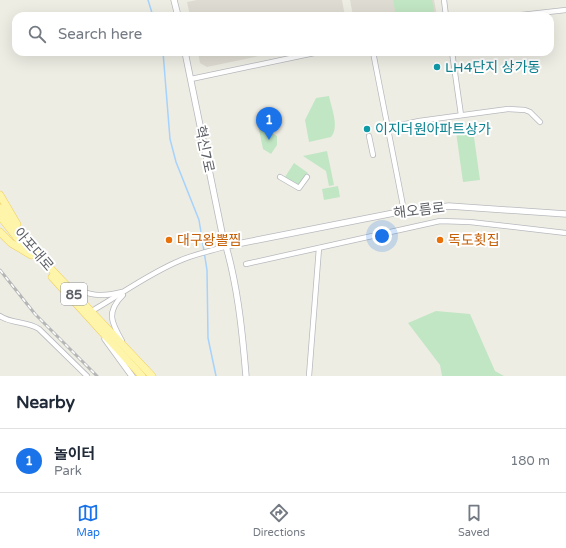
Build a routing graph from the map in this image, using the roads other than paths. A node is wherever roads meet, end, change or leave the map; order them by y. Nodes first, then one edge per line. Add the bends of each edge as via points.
1 (174, 0) edge
2 (444, 0) edge
3 (566, 10) edge
4 (177, 12) edge
5 (446, 12) edge
6 (548, 12) edge
7 (186, 56) edge
8 (300, 56) edge
9 (374, 56) edge
10 (453, 56) edge
11 (190, 79) junction
12 (461, 115) junction
13 (540, 122) dead end
14 (388, 128) junction
15 (370, 136) dead end
16 (373, 156) dead end
17 (280, 177) dead end
18 (307, 177) dead end
19 (0, 195) edge
20 (0, 208) edge
21 (404, 211) junction
22 (566, 214) edge
23 (0, 216) edge
24 (0, 232) edge
25 (566, 233) edge
26 (226, 246) junction
27 (319, 248) junction
28 (33, 253) junction
29 (246, 264) dead end
30 (64, 283) junction
31 (127, 291) junction
32 (88, 313) junction
33 (0, 316) edge
34 (99, 330) junction
35 (128, 350) junction
36 (87, 376) edge
37 (132, 376) edge
38 (142, 376) edge
39 (152, 376) edge
40 (246, 376) edge
41 (309, 376) edge

1 - 4 street
2 - 5 street
3 - 6 street
7 - 11 street, 혁신7로
8 - 11 street
9 - 14 street
10 - 12 street
11 - 26 street, 혁신7로
12 - 13 street via 520,109 530,112
12 - 14 street
14 - 21 street
15 - 16 street
17 - 18 street via 299,188
19 - 28 main road
20 - 28 main road, 아포대로 / 85
21 - 22 street, 해오름로 via 449,206
21 - 26 street, 해오름로
23 - 28 main road, 아포대로 / 85
24 - 28 main road via 11,243
25 - 27 street via 452,220 373,234
26 - 31 street via 195,255 148,276
26 - 40 street, 혁신7로 via 242,329
27 - 29 street
27 - 41 street
28 - 30 main road, 아포대로 / 85
28 - 32 main road, 아포대로 / 85
30 - 31 street via 80,291 100,296
30 - 32 main road, 아포대로 / 85
31 - 32 street
31 - 35 street via 113,306 112,318
32 - 34 main road, 아포대로 / 85
32 - 35 main road, 아포대로 / 85
33 - 36 street via 39,329
34 - 37 street
34 - 38 main road, 아포대로 / 85
35 - 39 main road, 아포대로 / 85

